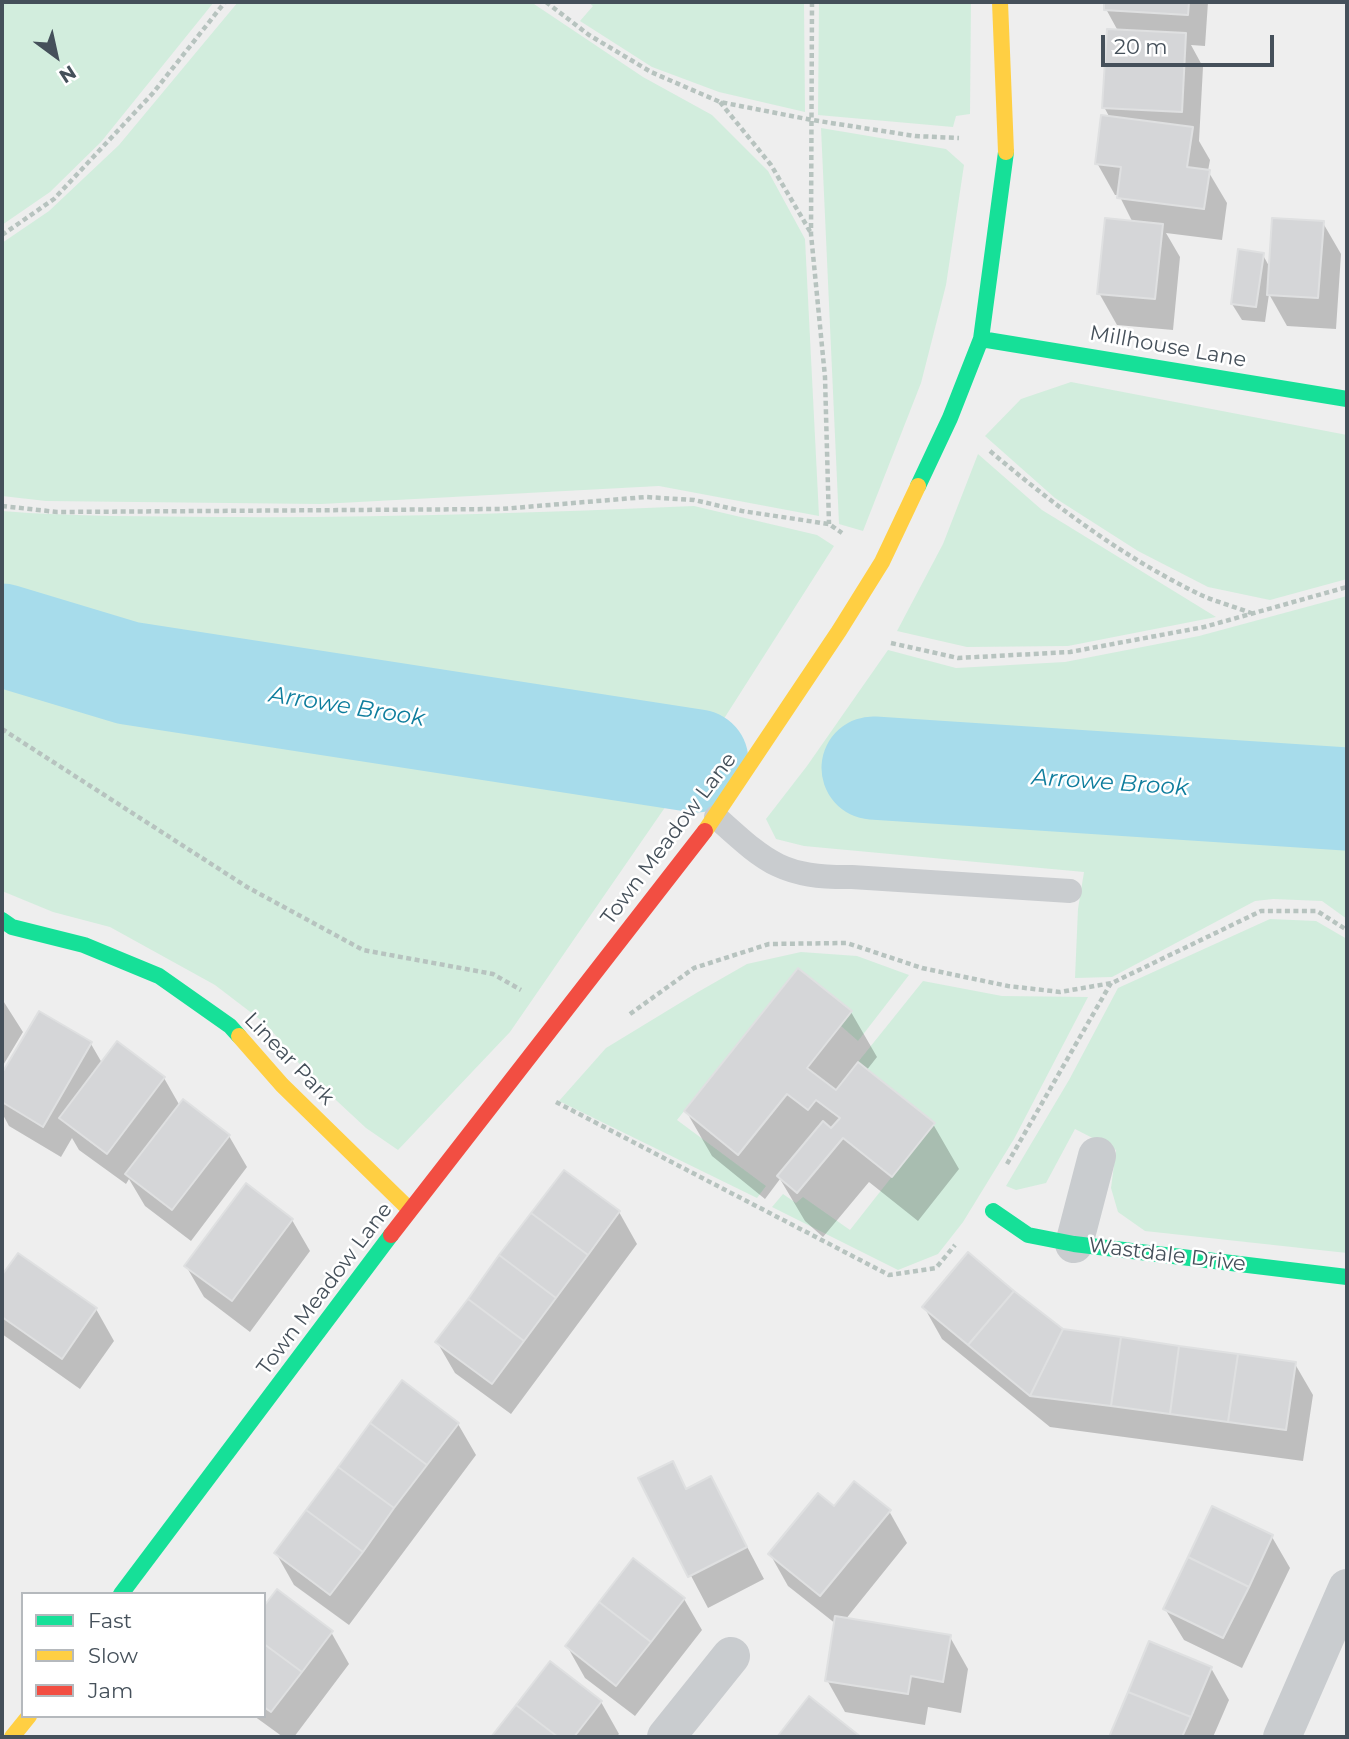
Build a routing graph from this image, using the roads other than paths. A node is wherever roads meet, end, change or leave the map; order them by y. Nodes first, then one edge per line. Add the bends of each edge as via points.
1 (1000, 2) edge
2 (981, 339) junction
3 (1347, 399) edge
4 (716, 817) junction
5 (1070, 891) dead end
6 (2, 920) edge
7 (1097, 1156) dead end
8 (410, 1209) junction
9 (993, 1211) road end
10 (1074, 1244) junction
11 (1347, 1277) edge
12 (1347, 1588) edge
13 (123, 1592) edge
14 (731, 1656) dead end
15 (666, 1737) edge
16 (1282, 1737) edge

1 - 2 street, Town Meadow Lane via 1007,144
2 - 3 street, Millhouse Lane
2 - 4 street, Town Meadow Lane via 950,418 882,562
4 - 5 lane via 759,856 788,870 819,877
4 - 8 street, Town Meadow Lane
6 - 8 street, Linear Park via 12,927 84,945 159,976 230,1026 282,1085
7 - 10 street
8 - 13 street, Town Meadow Lane
9 - 10 street, Wastdale Drive via 1028,1235
10 - 11 street, Wastdale Drive
12 - 16 street
14 - 15 street

